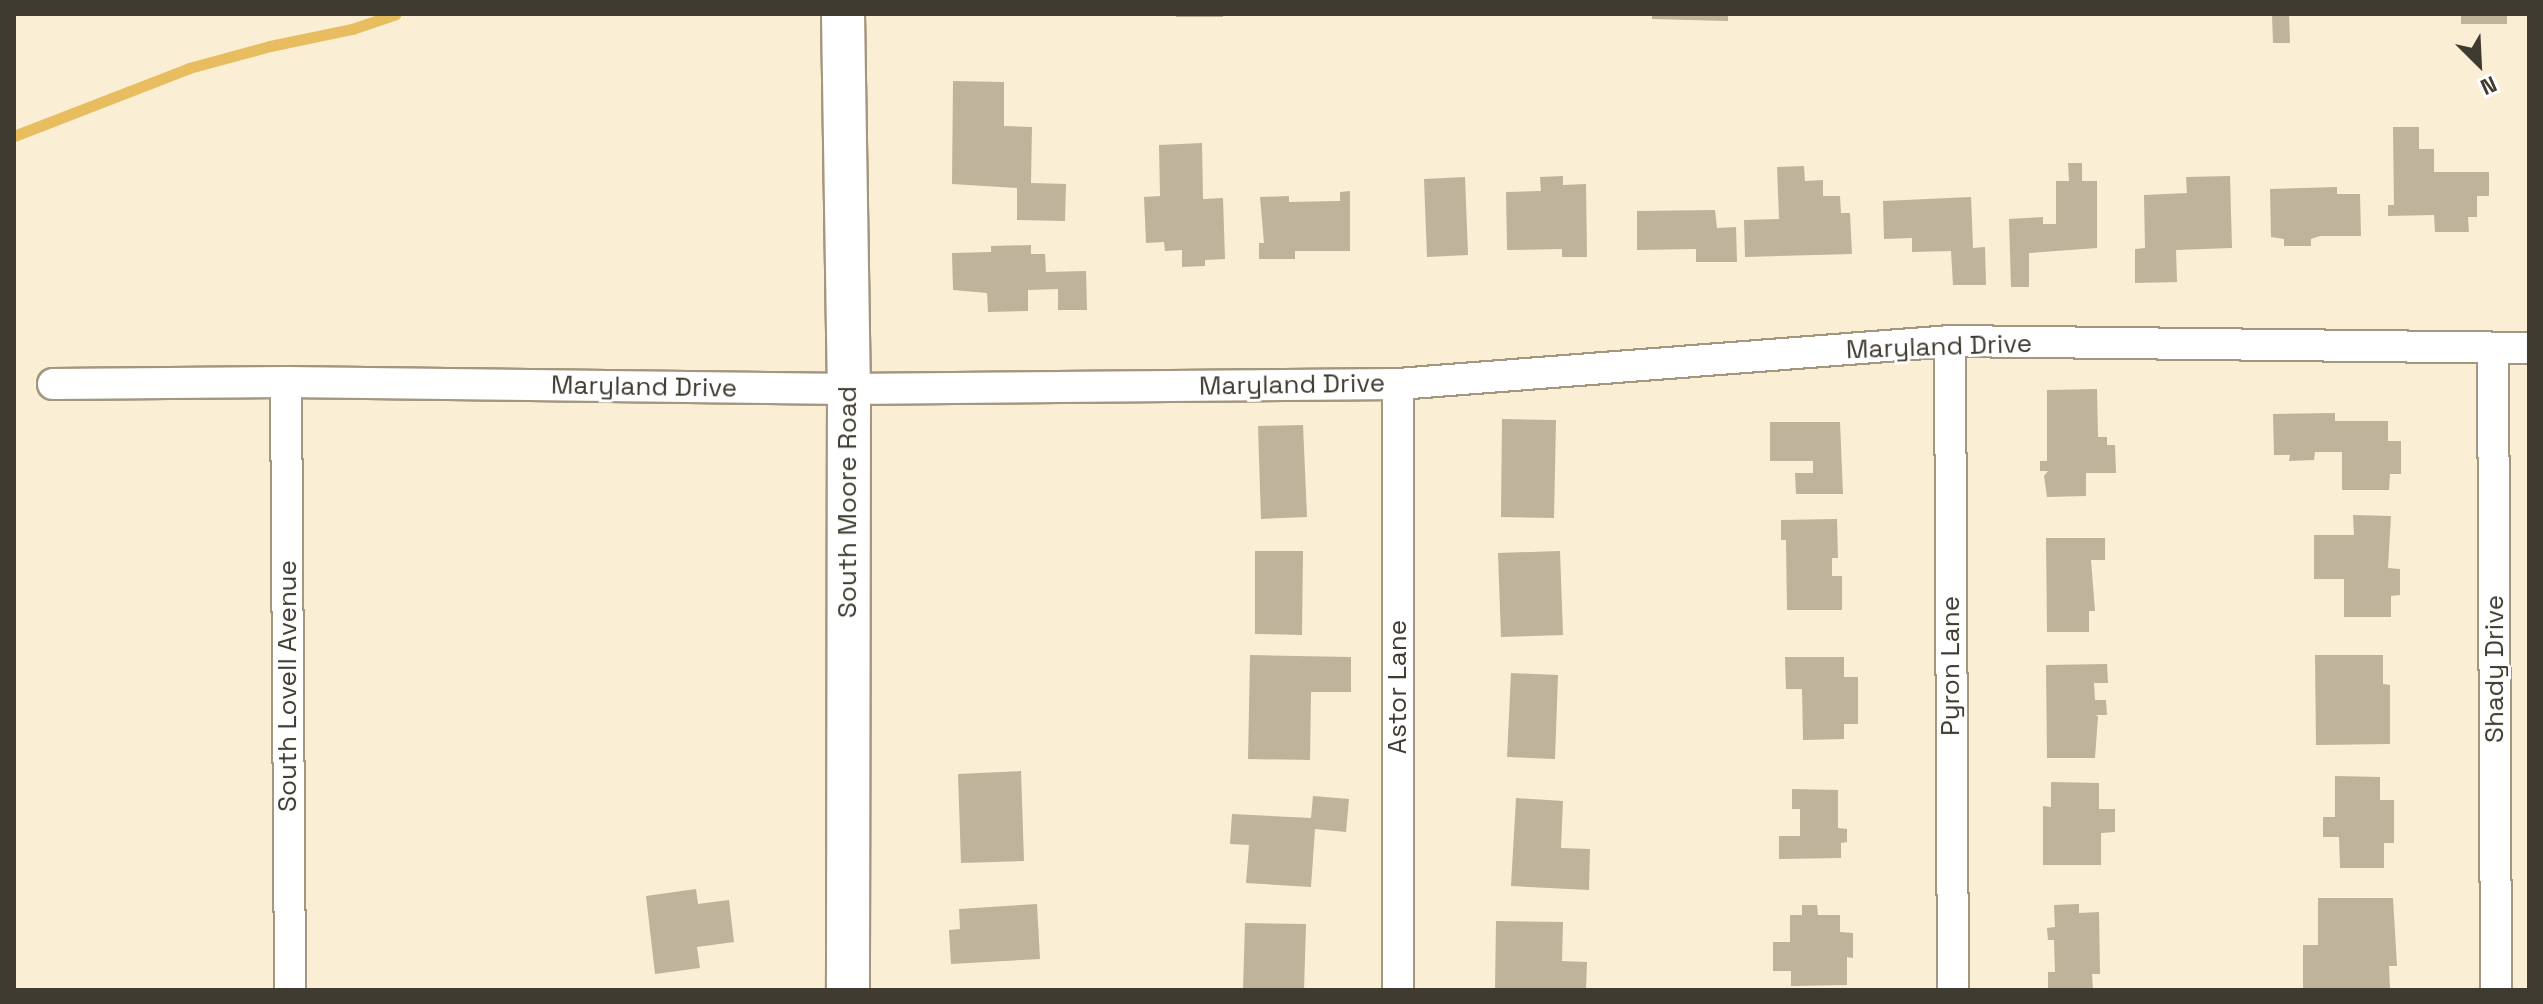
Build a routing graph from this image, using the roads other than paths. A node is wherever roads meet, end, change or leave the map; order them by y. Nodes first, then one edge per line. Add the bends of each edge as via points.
1 (843, 14) edge
2 (1950, 341) junction
3 (2493, 348) junction
4 (2529, 348) edge
5 (286, 382) junction
6 (53, 384) dead end
7 (1398, 384) junction
8 (849, 389) junction
9 (290, 990) edge
10 (848, 990) edge
11 (1398, 990) edge
12 (1953, 990) edge
13 (2496, 990) edge

1 - 8 main road, South Moore Road
2 - 3 street, Maryland Drive
2 - 7 street, Maryland Drive
2 - 12 street, Pyron Lane
3 - 4 street, Maryland Drive
3 - 13 street, Shady Drive
5 - 6 street, Maryland Drive
5 - 8 street, Maryland Drive
5 - 9 street, South Lovell Avenue
7 - 8 street, Maryland Drive
7 - 11 street, Astor Lane
8 - 10 main road, South Moore Road

